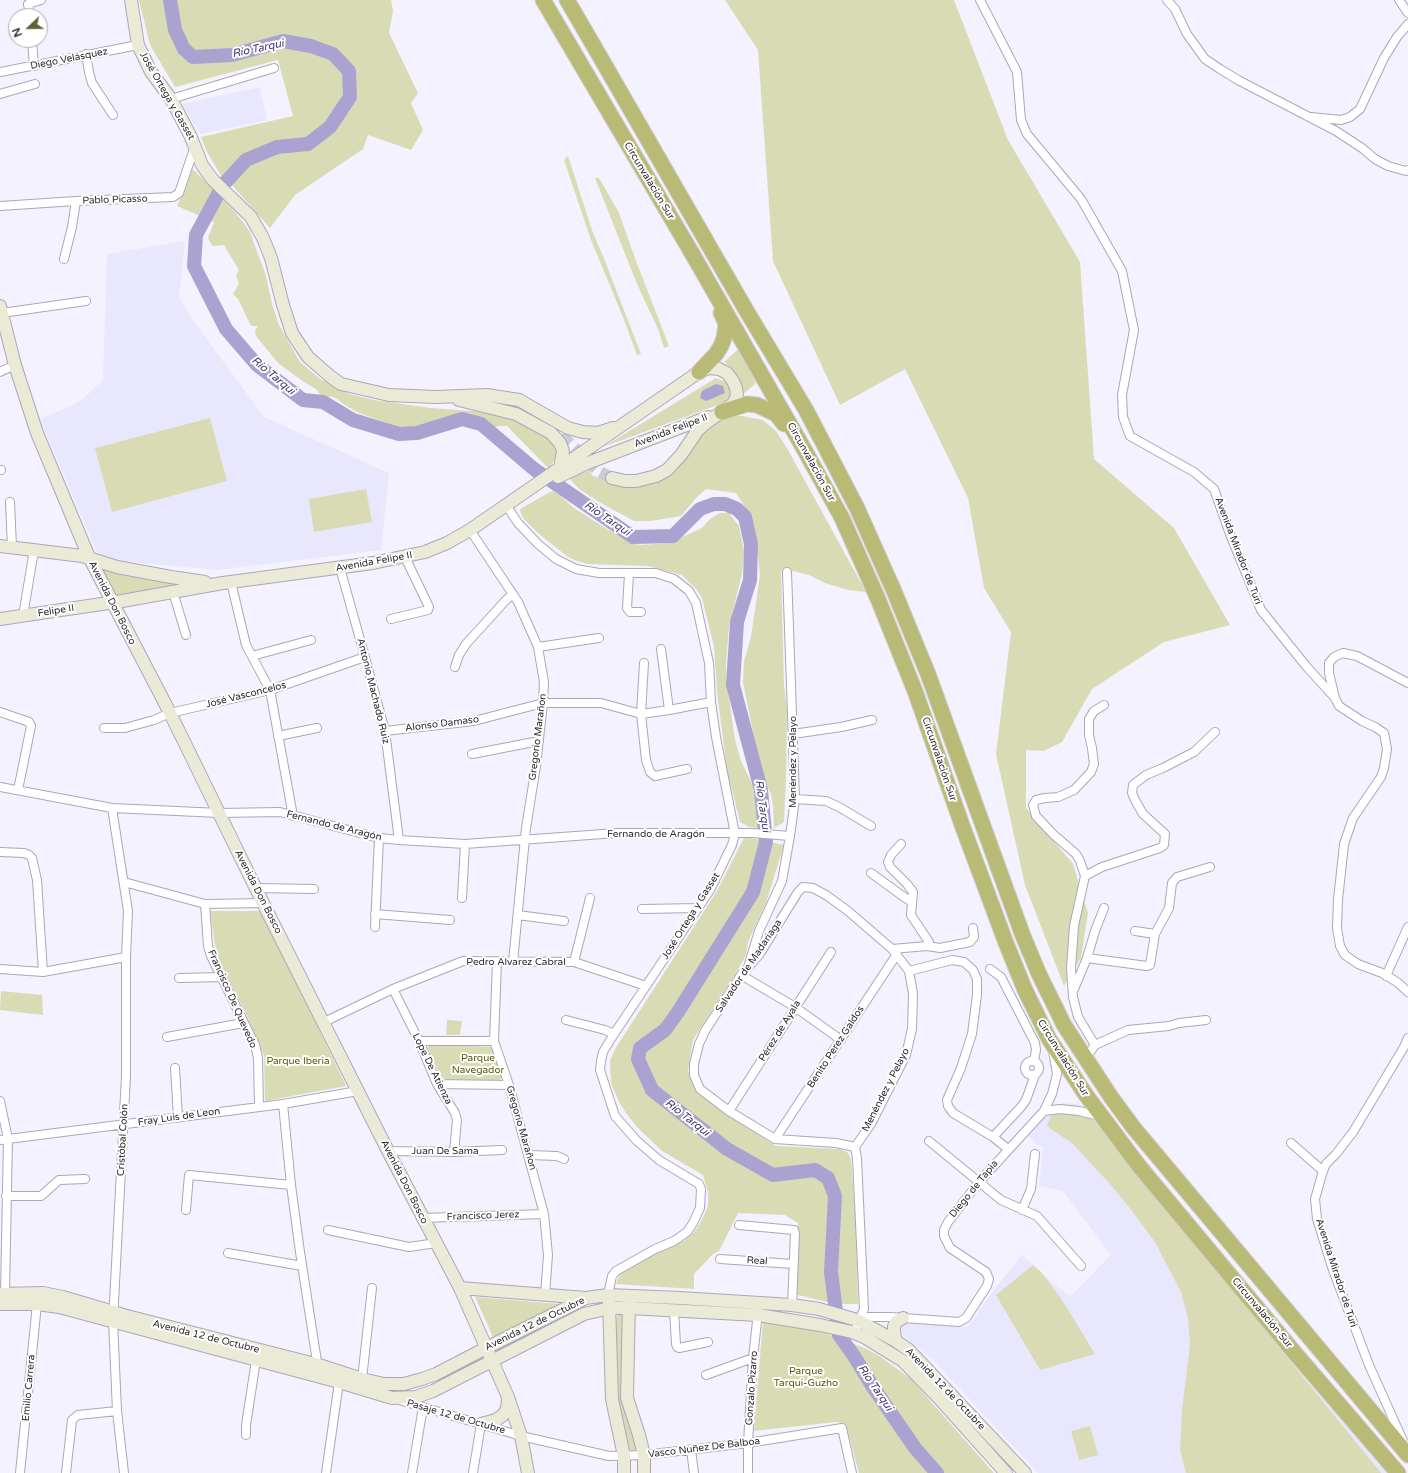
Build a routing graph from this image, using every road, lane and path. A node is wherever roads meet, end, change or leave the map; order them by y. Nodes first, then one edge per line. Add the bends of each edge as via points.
1 (41, 0) edge
2 (131, 0) edge
3 (543, 0) edge
4 (567, 0) edge
5 (980, 0) edge
6 (1167, 0) edge
7 (1399, 0) edge
8 (26, 2) edge
9 (1408, 13) edge
10 (1408, 24) edge
11 (138, 45) junction
12 (33, 48) edge
13 (86, 54) junction
14 (34, 66) junction
15 (274, 68) dead end
16 (0, 72) edge
17 (35, 84) dead end
18 (0, 94) edge
19 (171, 100) junction
20 (113, 114) dead end
21 (1309, 117) junction
22 (195, 146) junction
23 (1408, 170) edge
24 (76, 201) junction
25 (0, 206) edge
26 (64, 259) dead end
27 (710, 286) junction
28 (86, 302) dead end
29 (1, 310) edge
30 (15, 365) junction
31 (0, 372) edge
32 (699, 372) junction
33 (436, 396) junction
34 (722, 412) junction
35 (548, 424) tunnel mouth
36 (622, 426) junction
37 (804, 449) junction
38 (560, 471) junction
39 (612, 478) tunnel mouth
40 (10, 502) dead end
41 (509, 504) junction
42 (470, 530) junction
43 (6, 546) edge
44 (34, 550) junction
45 (89, 557) junction
46 (405, 557) junction
47 (340, 568) junction
48 (787, 572) dead end
49 (629, 574) junction
50 (227, 583) junction
51 (173, 592) junction
52 (513, 594) junction
53 (112, 602) junction
54 (641, 612) dead end
55 (23, 616) junction
56 (0, 619) edge
57 (391, 619) dead end
58 (186, 635) dead end
59 (599, 638) dead end
60 (311, 640) dead end
61 (538, 647) junction
62 (661, 649) dead end
63 (252, 656) junction
64 (366, 657) junction
65 (644, 663) dead end
66 (454, 667) dead end
67 (1408, 683) edge
68 (270, 690) junction
69 (1335, 698) junction
70 (711, 702) junction
71 (543, 703) junction
72 (1104, 705) dead end
73 (669, 710) junction
74 (0, 712) edge
75 (170, 713) junction
76 (641, 714) junction
77 (872, 720) dead end
78 (104, 728) dead end
79 (317, 728) dead end
80 (385, 731) junction
81 (1215, 732) dead end
82 (793, 734) junction
83 (278, 736) junction
84 (539, 741) junction
85 (472, 754) dead end
86 (687, 769) dead end
87 (0, 787) edge
88 (18, 790) junction
89 (795, 799) junction
90 (112, 808) junction
91 (219, 813) junction
92 (293, 816) junction
93 (871, 826) dead end
94 (735, 834) junction
95 (787, 836) junction
96 (379, 838) junction
97 (525, 838) junction
98 (399, 840) junction
99 (465, 844) junction
100 (901, 844) dead end
101 (0, 852) edge
102 (1210, 867) dead end
103 (871, 873) dead end
104 (1085, 876) junction
105 (124, 882) junction
106 (803, 887) joint
107 (256, 888) junction
108 (314, 889) dead end
109 (462, 898) dead end
110 (590, 898) dead end
111 (912, 902) junction
112 (263, 903) junction
113 (205, 904) junction
114 (698, 908) junction
115 (1104, 908) dead end
116 (642, 909) dead end
117 (375, 914) junction
118 (518, 915) junction
119 (450, 920) dead end
120 (564, 921) dead end
121 (375, 926) dead end
122 (1408, 927) edge
123 (973, 928) dead end
124 (1135, 931) dead end
125 (1155, 934) junction
126 (927, 946) junction
127 (894, 951) junction
128 (831, 952) dead end
129 (126, 957) junction
130 (1087, 958) junction
131 (497, 962) junction
132 (513, 962) junction
133 (574, 962) junction
134 (747, 967) junction
135 (0, 969) edge
136 (990, 969) dead end
137 (909, 971) junction
138 (43, 972) junction
139 (741, 975) junction
140 (1386, 976) junction
141 (222, 977) junction
142 (179, 978) dead end
143 (646, 986) junction
144 (393, 989) junction
145 (1073, 992) junction
146 (1408, 992) edge
147 (795, 1007) junction
148 (566, 1020) dead end
149 (1206, 1020) dead end
150 (324, 1022) junction
151 (243, 1023) junction
152 (614, 1034) junction
153 (167, 1037) dead end
154 (1408, 1038) edge
155 (1049, 1039) junction
156 (841, 1040) junction
157 (419, 1041) junction
158 (494, 1041) junction
159 (1095, 1045) junction
160 (1086, 1058) junction
161 (1034, 1061) junction
162 (176, 1068) dead end
163 (1035, 1075) junction
164 (437, 1084) junction
165 (509, 1084) junction
166 (358, 1092) junction
167 (0, 1101) edge
168 (283, 1104) junction
169 (259, 1107) junction
170 (730, 1111) junction
171 (1044, 1111) junction
172 (1102, 1117) junction
173 (178, 1118) junction
174 (124, 1125) junction
175 (993, 1137) junction
176 (775, 1139) junction
177 (4, 1140) edge
178 (929, 1141) dead end
179 (1291, 1143) dead end
180 (855, 1148) junction
181 (1008, 1149) junction
182 (502, 1150) dead end
183 (388, 1151) junction
184 (454, 1152) junction
185 (528, 1154) junction
186 (1035, 1154) dead end
187 (564, 1159) dead end
188 (1323, 1171) junction
189 (86, 1179) dead end
190 (979, 1182) junction
191 (291, 1185) junction
192 (6, 1196) junction
193 (186, 1210) dead end
194 (1022, 1210) junction
195 (544, 1214) junction
196 (422, 1218) junction
197 (739, 1225) dead end
198 (328, 1230) dead end
199 (436, 1243) junction
200 (228, 1254) dead end
201 (720, 1259) dead end
202 (793, 1264) junction
203 (302, 1266) junction
204 (1081, 1266) dead end
205 (372, 1288) dead end
206 (460, 1288) junction
207 (545, 1295) junction
208 (608, 1295) junction
209 (2, 1298) edge
210 (586, 1298) junction
211 (629, 1302) junction
212 (758, 1303) junction
213 (37, 1304) junction
214 (792, 1305) junction
215 (610, 1308) junction
216 (674, 1310) junction
217 (758, 1315) junction
218 (113, 1317) junction
219 (903, 1318) junction
220 (859, 1319) junction
221 (853, 1333) junction
222 (896, 1341) junction
223 (708, 1342) dead end
224 (486, 1348) junction
225 (753, 1358) junction
226 (256, 1360) junction
227 (492, 1362) junction
228 (318, 1371) junction
229 (706, 1374) dead end
230 (362, 1379) junction
231 (339, 1382) junction
232 (508, 1397) junction
233 (392, 1398) junction
234 (423, 1407) junction
235 (117, 1411) junction
236 (481, 1424) junction
237 (246, 1434) dead end
238 (520, 1436) junction
239 (748, 1443) junction
240 (691, 1450) junction
241 (1408, 1451) edge
242 (644, 1455) junction
243 (1408, 1455) edge
244 (624, 1456) junction
245 (20, 1473) edge
246 (66, 1473) edge
247 (124, 1473) edge
248 (326, 1473) edge
249 (412, 1473) edge
250 (473, 1473) edge
251 (528, 1473) edge
252 (624, 1473) edge
253 (644, 1473) edge
254 (694, 1473) edge
255 (748, 1473) edge
256 (852, 1473) edge
257 (1006, 1473) edge
258 (1025, 1473) edge
259 (1398, 1473) edge

1 - 8 street
2 - 11 main road, José Ortega y Gasset
3 - 27 highway, Circunvalación Sur
4 - 160 highway, Circunvalación Sur via 802,404 857,508 928,674 1023,936 1064,1025
5 - 69 street, Avenida Mirador de Turi via 1017,72 1021,120 1027,134 1081,198 1122,271 1134,330 1122,395 1123,417 1130,436 1194,472 1214,489 1261,610
6 - 21 street via 1205,59 1238,80
7 - 9 street
10 - 21 street via 1384,58 1360,110 1341,120
11 - 13 street, Diego Velásquez
11 - 19 main road, José Ortega y Gasset via 151,72
12 - 14 street
13 - 14 street, Diego Velásquez
13 - 20 street via 92,82
14 - 16 street, Diego Velásquez
15 - 19 street
17 - 18 street
19 - 22 main road, José Ortega y Gasset
21 - 23 street via 1342,135 1388,166
22 - 24 street, Pablo Picasso via 179,193 173,197
22 - 33 main road, José Ortega y Gasset via 202,165 212,179 251,218 263,238 292,333 308,357 341,384 388,395
24 - 25 street, Pablo Picasso
24 - 26 street
27 - 32 highway via 724,318 725,330 721,346
27 - 37 highway, Circunvalación Sur
28 - 29 street
29 - 30 main road, Avenida Don Bosco
30 - 31 street
30 - 45 main road, Avenida Don Bosco via 37,433
32 - 34 main road via 709,368 719,369 733,381 737,396 733,404
32 - 36 main road, Avenida Felipe II
33 - 35 main road via 508,405 526,411
33 - 36 main road, José Ortega y Gasset via 487,395 519,400 568,428 584,432 598,433
33 - 38 main road, José Ortega y Gasset via 516,414 551,433 563,451
34 - 37 highway via 747,404 757,405 776,414
34 - 38 main road, Avenida Felipe II
34 - 39 main road via 698,430 667,470 636,481
36 - 38 main road, Avenida Felipe II
37 - 155 highway, Circunvalación Sur via 842,518 878,599 915,691 1006,943
38 - 41 main road, Avenida Felipe II
40 - 43 street
41 - 42 main road, Avenida Felipe II
41 - 49 street via 518,523 556,559 599,574
42 - 46 main road, Avenida Felipe II via 440,546
42 - 52 street, Gregorio Marañon
43 - 44 main road, Avenida Felipe II
44 - 45 main road, Avenida Felipe II
44 - 55 street
45 - 50 main road, Avenida Felipe II via 125,569 197,581
45 - 53 main road, Avenida Don Bosco
46 - 47 main road, Avenida Felipe II
46 - 57 street via 429,607 428,610
47 - 50 main road, Avenida Felipe II
47 - 64 street, Antonio Machado Ruiz
48 - 82 street, Menéndez y Pelayo
49 - 54 street via 628,608 630,612
49 - 70 street via 656,573 674,579 689,591 696,603 709,663
50 - 51 main road, Avenida Felipe II
50 - 63 street via 246,645
51 - 53 main road, Avenida Felipe II
51 - 58 street
52 - 61 street, Gregorio Marañon
52 - 66 street via 466,644
53 - 55 main road, Felipe II
53 - 75 main road, Avenida Don Bosco
55 - 56 main road, Felipe II
59 - 61 street
60 - 63 street
61 - 71 street, Gregorio Marañon via 544,682
62 - 73 street
63 - 68 street
64 - 68 street, José Vasconcelos
64 - 80 street, Antonio Machado Ruiz
65 - 76 street
67 - 69 street via 1357,656 1343,653 1329,663
68 - 75 street, José Vasconcelos
68 - 83 street
69 - 140 street, Avenida Mirador de Turi via 1339,706 1384,734 1386,749 1381,777 1353,818 1344,844 1337,916 1340,946 1345,955 1358,964
70 - 73 street, Alonso Damaso
70 - 94 street
71 - 76 street, Alonso Damaso via 601,703
71 - 80 street, Alonso Damaso via 474,721
71 - 84 street, Gregorio Marañon
72 - 104 street via 1094,711 1089,719 1094,764 1091,772 1074,790 1058,797 1036,800 1033,805 1036,816 1076,854
73 - 76 street, Alonso Damaso
74 - 88 street via 29,722 31,726
75 - 78 street, José Vasconcelos via 125,728
75 - 91 main road, Avenida Don Bosco
76 - 86 street via 646,760 652,775
77 - 82 street
79 - 83 street
80 - 98 street, Antonio Machado Ruiz
81 - 104 street via 1194,752 1146,775 1133,785 1132,793 1135,800 1143,814 1164,834 1164,845 1102,867
82 - 89 street, Menéndez y Pelayo
83 - 92 street
84 - 85 street
84 - 97 street, Gregorio Marañon
87 - 88 street, Fernando de Aragón
88 - 90 street, Fernando de Aragón
89 - 93 street via 826,801
89 - 95 street, Menéndez y Pelayo
90 - 91 street, Fernando de Aragón
90 - 105 street, Cristóbal Colón
91 - 92 street, Fernando de Aragón via 280,812
91 - 107 main road, Avenida Don Bosco
92 - 96 street, Fernando de Aragón
94 - 95 street, Fernando de Aragón
94 - 97 street, Fernando de Aragón via 617,833
94 - 114 street, José Ortega y Gasset via 710,890
95 - 134 street, Menéndez y Pelayo via 782,881 759,931
96 - 98 street, Fernando de Aragón
96 - 117 street
97 - 99 street, Fernando de Aragón
97 - 118 street, Gregorio Marañon
98 - 99 street, Fernando de Aragón
99 - 109 street
100 - 111 street via 888,862 913,892
101 - 138 street via 24,853 32,858 37,880
102 - 125 street via 1177,877 1172,882 1169,908
103 - 111 street
104 - 145 street via 1074,926
105 - 113 street
105 - 129 street, Cristóbal Colón via 128,910
106 - 127 street, Menéndez y Pelayo via 813,888 826,895
106 - 134 street, Salvador de Madariaga via 759,955
107 - 108 street
107 - 112 main road, Avenida Don Bosco
110 - 133 street
111 - 126 street via 911,915 929,942
112 - 113 street
112 - 150 main road, Avenida Don Bosco
113 - 141 street, Francisco De Quevedo via 208,946
114 - 116 street
114 - 143 street, José Ortega y Gasset
115 - 130 street
117 - 119 street
117 - 121 street
118 - 120 street
118 - 132 street, Gregorio Marañon
122 - 140 street
123 - 126 street via 974,937 970,942 940,948
124 - 125 street
125 - 130 street via 1150,965
126 - 127 street
127 - 137 street, Menéndez y Pelayo
127 - 156 street, Benito Perez Galdos
128 - 147 street, Pérez de Ayala
129 - 138 street
129 - 174 street, Cristóbal Colón
130 - 145 street
131 - 132 street, Pedro Alvarez Cabral
131 - 144 street, Pedro Alvarez Cabral via 458,962
131 - 158 street, Gregorio Marañon
132 - 133 street, Pedro Alvarez Cabral
133 - 143 street, Pedro Alvarez Cabral
134 - 139 street, Salvador de Madariaga
135 - 138 street
136 - 161 street via 1001,977 1035,1044
137 - 175 street via 952,960 964,962 973,970 977,979 977,995 972,1034 947,1100 953,1113
137 - 180 street, Menéndez y Pelayo via 913,1015 909,1044 871,1124
139 - 147 street
139 - 170 street, Salvador de Madariaga via 699,1044 693,1070 700,1089
140 - 146 street, Avenida Mirador de Turi
141 - 142 street
141 - 151 street, Francisco De Quevedo
143 - 152 street, José Ortega y Gasset
144 - 150 street, Pedro Alvarez Cabral
144 - 157 street, Lope De Atienza
145 - 159 street via 1078,1017
147 - 156 street
147 - 170 street, Pérez de Ayala
148 - 152 street
149 - 159 street via 1128,1030
150 - 166 main road, Avenida Don Bosco
151 - 153 street
151 - 169 street, Francisco De Quevedo via 255,1045 258,1058
152 - 208 street, José Ortega y Gasset via 603,1052 600,1070 615,1116 637,1141 659,1160 699,1184 701,1189 700,1208 687,1232 616,1271 612,1276
154 - 188 street, Avenida Mirador de Turi via 1353,1132
155 - 171 street, Diego de Tapia via 1056,1074 1052,1094
155 - 172 highway, Circunvalación Sur
156 - 176 street, Benito Perez Galdos
157 - 158 street
157 - 164 street, Lope De Atienza
158 - 165 street, Gregorio Marañon
159 - 160 street
160 - 243 highway, Circunvalación Sur via 1111,1097 1161,1162
161 - 163 street via 1039,1068
161 - 163 street via 1028,1061 1024,1069 1030,1075
162 - 173 street
163 - 175 street via 1024,1104
164 - 165 street
164 - 184 street, Lope De Atienza via 457,1120
165 - 185 street, Gregorio Marañon
166 - 168 street, Fray Luis de Leon
166 - 183 main road, Avenida Don Bosco
167 - 177 street
168 - 169 street, Fray Luis de Leon
168 - 191 street
169 - 173 street, Fray Luis de Leon
170 - 176 street, Salvador de Madariaga
171 - 172 street via 1060,1109
171 - 181 street, Diego de Tapia
172 - 259 highway, Circunvalación Sur via 1139,1166
173 - 174 street, Fray Luis de Leon
174 - 177 street, Fray Luis de Leon
174 - 218 street, Cristóbal Colón
175 - 181 street
176 - 180 street, Salvador de Madariaga via 836,1143
177 - 192 street
178 - 190 street
179 - 188 street
180 - 220 street via 864,1309
181 - 190 street, Diego de Tapia
182 - 184 street, Juan De Sama
183 - 184 street, Juan De Sama
183 - 196 main road, Avenida Don Bosco
185 - 187 street via 557,1156
185 - 195 street, Gregorio Marañon
186 - 194 street via 1031,1189
188 - 241 street, Avenida Mirador de Turi via 1316,1200 1317,1219 1358,1338
189 - 192 street via 59,1180 41,1196
190 - 194 street via 1001,1200
190 - 219 street, Diego de Tapia via 948,1222 944,1236 950,1248 986,1272 989,1279 987,1286 968,1320 959,1322
191 - 193 street via 189,1175
191 - 203 street
192 - 209 street
194 - 204 street via 1037,1216
195 - 196 street, Francisco Jerez
195 - 207 street, Gregorio Marañon via 548,1255
196 - 199 main road, Avenida Don Bosco
197 - 202 street via 794,1230
198 - 199 street via 409,1247
199 - 206 main road, Avenida Don Bosco
200 - 203 street
201 - 202 street, Real
202 - 214 street
203 - 228 street
205 - 230 street
206 - 207 main road
206 - 224 main road, Avenida Don Bosco
207 - 210 main road
208 - 210 main road, Avenida 12 de Octubre
208 - 211 main road, Avenida 12 de Octubre
208 - 215 main road, José Ortega y Gasset
209 - 213 main road, Avenida 12 de Octubre
209 - 218 main road, Avenida 12 de Octubre via 43,1293 63,1297
210 - 224 main road, Avenida 12 de Octubre
211 - 212 main road, Avenida 12 de Octubre
211 - 215 main road, Avenida 12 de Octubre
211 - 216 main road, Avenida 12 de Octubre
211 - 242 main road via 627,1398
212 - 214 main road, Avenida 12 de Octubre
212 - 217 street, Gonzalo Pizarro
213 - 218 main road, Avenida 12 de Octubre
213 - 245 street, Emilio Carrera
214 - 220 main road, Avenida 12 de Octubre
215 - 227 main road, Avenida 12 de Octubre via 584,1314
215 - 244 main road, José Ortega y Gasset via 612,1399
216 - 217 main road, Avenida 12 de Octubre
216 - 223 street via 677,1347
217 - 221 main road, Avenida 12 de Octubre
217 - 225 street, Gonzalo Pizarro
218 - 226 main road, Avenida 12 de Octubre
218 - 228 main road, Avenida 12 de Octubre
218 - 235 street, Cristóbal Colón
219 - 220 street, Diego de Tapia
219 - 222 main road via 894,1326
220 - 221 street
220 - 222 main road, Avenida 12 de Octubre
221 - 257 main road, Avenida 12 de Octubre via 903,1361
222 - 258 main road, Avenida 12 de Octubre via 909,1350
224 - 227 main road, Avenida Don Bosco
224 - 230 main road, Avenida 12 de Octubre via 436,1374 404,1384 384,1384
225 - 229 street
225 - 239 street, Gonzalo Pizarro
226 - 228 main road, Avenida 12 de Octubre
226 - 237 street
227 - 232 main road, Avenida Don Bosco
227 - 233 main road, Avenida 12 de Octubre via 416,1397
228 - 230 main road, Avenida 12 de Octubre
228 - 231 main road, Avenida 12 de Octubre
231 - 233 main road, Avenida 12 de Octubre
231 - 248 street
232 - 236 main road via 507,1409 503,1415
232 - 238 main road, Avenida Don Bosco
233 - 234 street, Pasaje 12 de Octubre
234 - 236 street, Pasaje 12 de Octubre
234 - 249 street
235 - 246 street via 78,1415 72,1420
235 - 247 street, Cristóbal Colón
236 - 238 street, Pasaje 12 de Octubre
236 - 250 street
238 - 244 street, Vasco Nuñez De Balboa via 609,1456
238 - 251 main road, Avenida Don Bosco
239 - 240 street, Vasco Nuñez De Balboa
239 - 255 street, Gonzalo Pizarro
239 - 256 street, Vasco Nuñez De Balboa via 842,1428
240 - 242 street, Vasco Nuñez De Balboa
240 - 254 street
242 - 244 street, Vasco Nuñez De Balboa
242 - 253 main road
244 - 252 main road, José Ortega y Gasset

